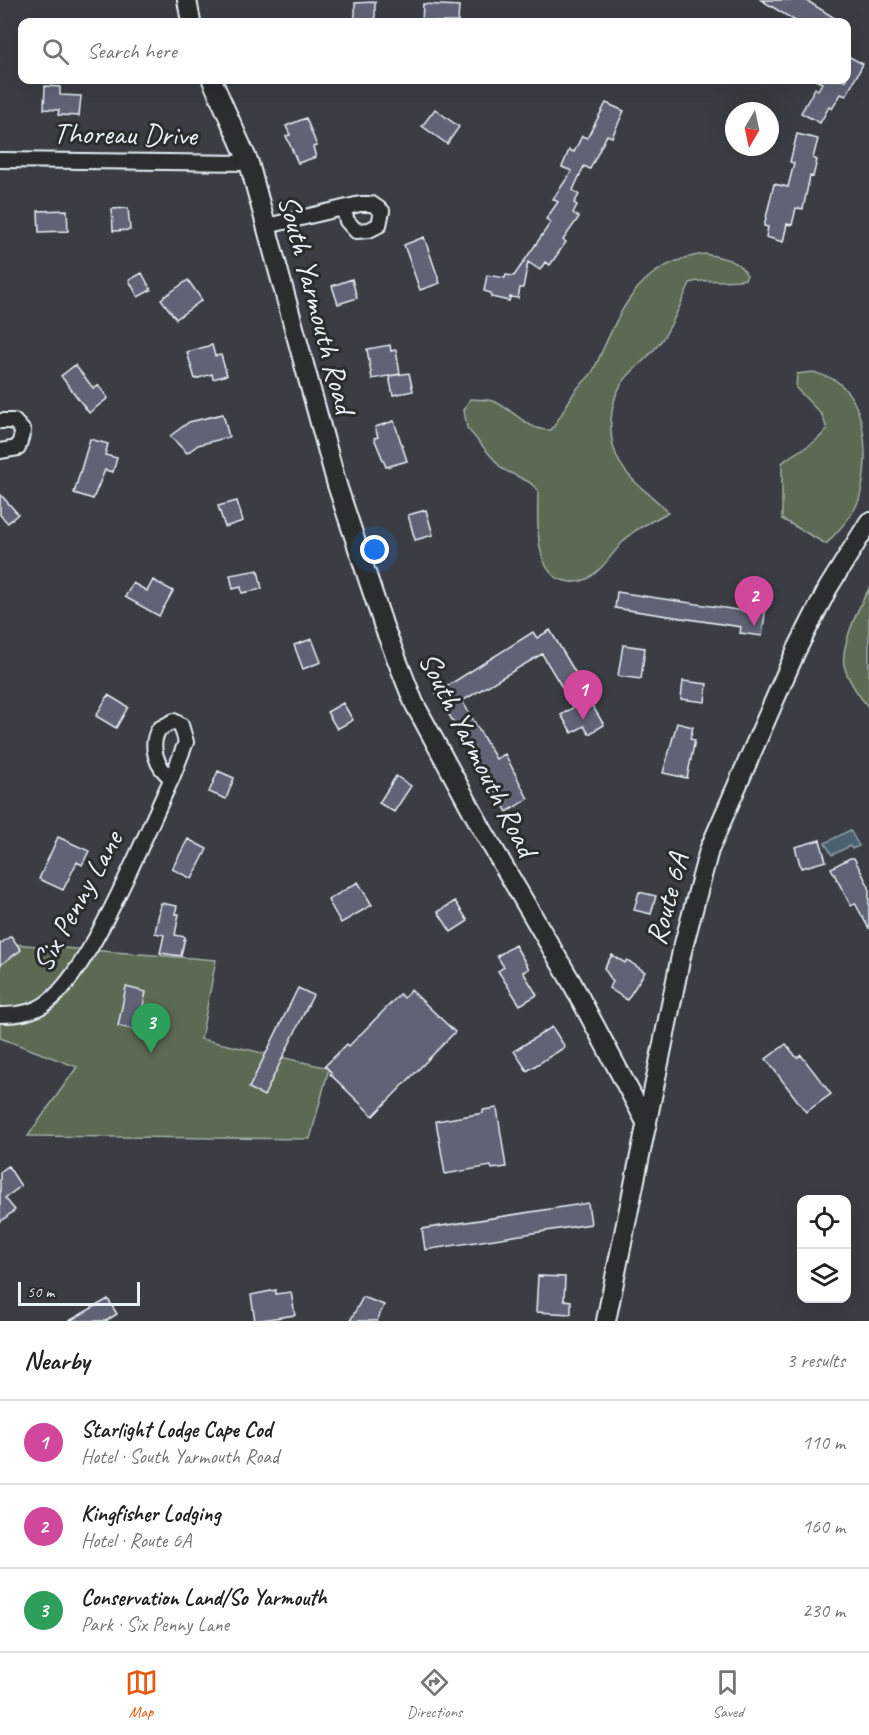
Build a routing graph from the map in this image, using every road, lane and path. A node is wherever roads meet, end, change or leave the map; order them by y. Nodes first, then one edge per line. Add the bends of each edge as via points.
1 (187, 0) edge
2 (190, 18) edge
3 (214, 84) edge
4 (0, 160) edge
5 (249, 163) junction
6 (343, 208) dead end
7 (267, 226) junction
8 (0, 421) edge
9 (0, 451) edge
10 (869, 522) edge
11 (172, 778) dead end
12 (0, 1015) edge
13 (647, 1124) junction
14 (606, 1321) edge

1 - 2 main road
3 - 5 main road, South Yarmouth Road
4 - 5 street, Thoreau Drive
5 - 7 main road, South Yarmouth Road
6 - 7 street
7 - 13 main road, South Yarmouth Road via 338,485 384,627 414,703
8 - 9 street via 14,421 23,431 18,448
10 - 13 main road, Route 6A via 828,588 796,651 709,850 682,951
11 - 12 street, Six Penny Lane via 99,930 61,991 35,1010
13 - 14 main road, Route 6A

